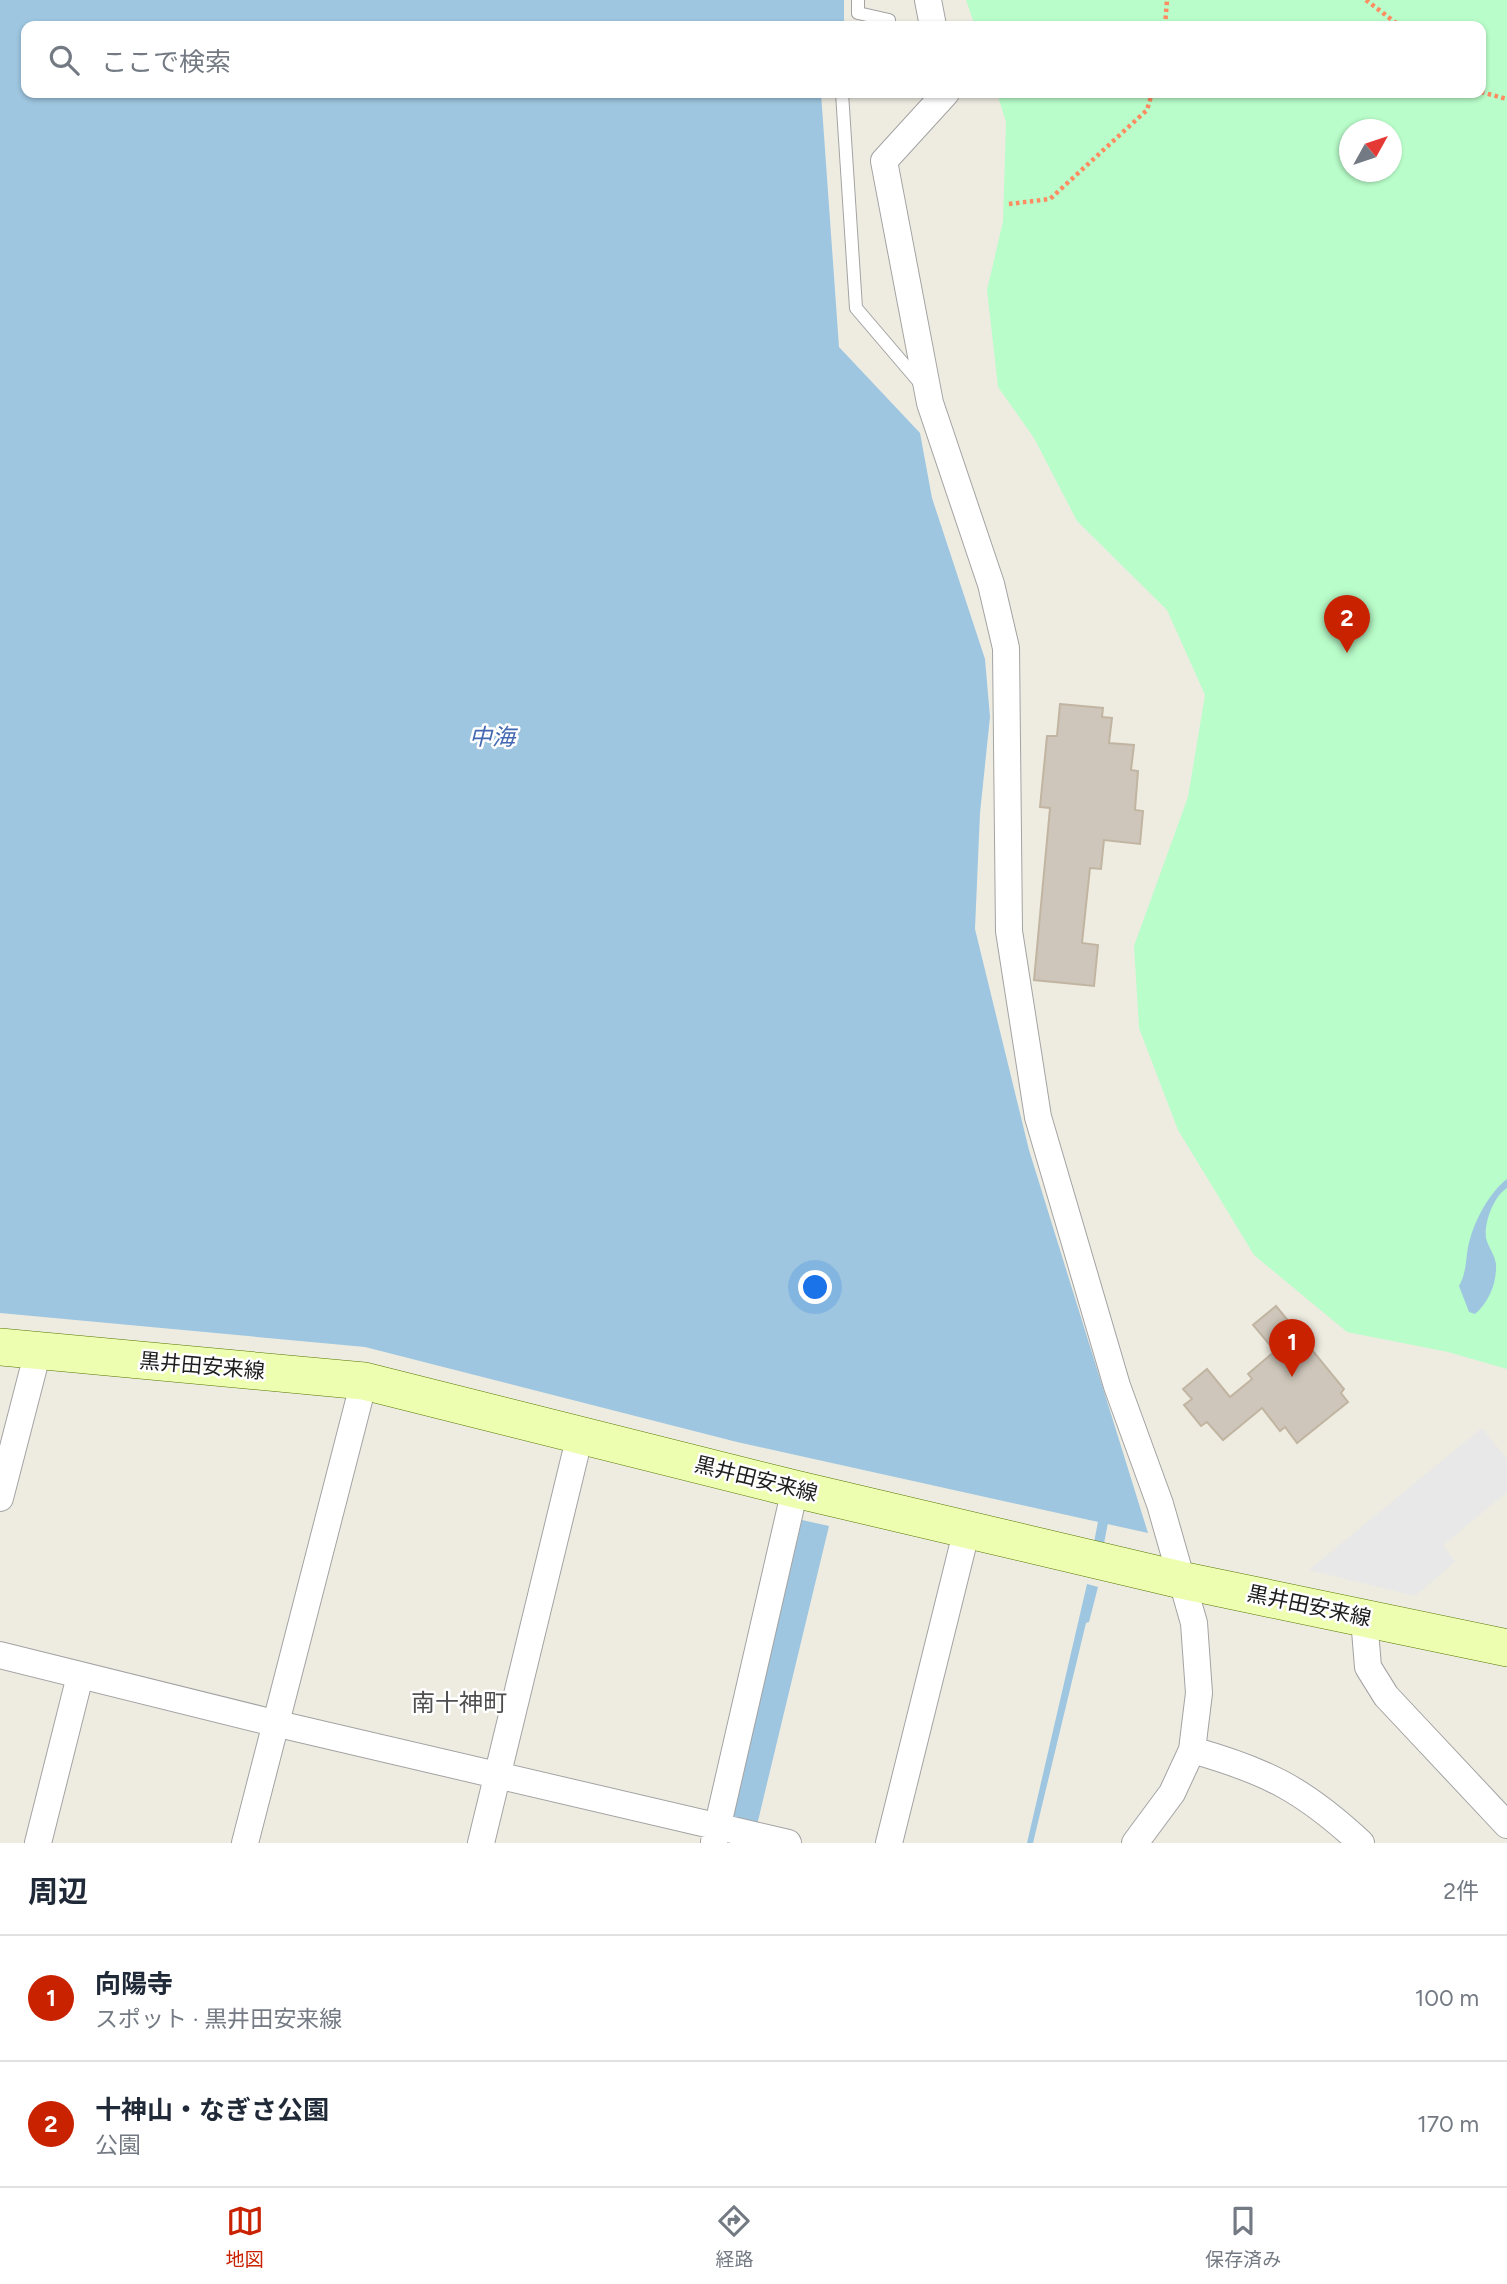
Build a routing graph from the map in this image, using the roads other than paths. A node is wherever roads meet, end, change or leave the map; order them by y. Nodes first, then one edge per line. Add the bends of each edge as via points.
1 (858, 0) edge
2 (928, 0) edge
3 (889, 21) edge
4 (932, 21) edge
5 (842, 98) edge
6 (941, 98) edge
7 (930, 403) junction
8 (0, 1347) edge
9 (37, 1351) junction
10 (364, 1381) junction
11 (580, 1435) junction
12 (795, 1489) junction
13 (0, 1498) edge
14 (967, 1529) junction
15 (1181, 1580) junction
16 (1364, 1618) junction
17 (1507, 1648) edge
18 (0, 1655) edge
19 (80, 1676) junction
20 (274, 1723) junction
21 (1192, 1750) junction
22 (498, 1775) junction
23 (1507, 1825) edge
24 (719, 1832) edge
25 (1354, 1841) edge
26 (38, 1843) edge
27 (245, 1843) edge
28 (481, 1843) edge
29 (788, 1843) edge
30 (889, 1843) edge
31 (1135, 1843) edge

1 - 3 lane via 858,13
2 - 4 street
5 - 7 lane via 856,308 926,391
6 - 7 street via 884,160
7 - 15 street via 991,584 1006,648 1009,931 1038,1117 1117,1386 1160,1504
8 - 9 main road, 黒井田安来線
9 - 10 main road, 黒井田安来線
9 - 13 street
10 - 11 main road, 黒井田安来線
10 - 20 street
11 - 12 main road, 黒井田安来線
11 - 22 street
12 - 14 main road, 黒井田安来線
12 - 24 street
14 - 15 main road, 黒井田安来線
14 - 30 street
15 - 16 main road, 黒井田安来線
15 - 21 street via 1199,1659
16 - 17 main road, 黒井田安来線
16 - 23 street via 1368,1667 1386,1696
18 - 19 street
19 - 20 street
19 - 26 street
20 - 22 street
20 - 27 street
21 - 25 street via 1263,1772 1294,1788
21 - 31 street via 1172,1793
22 - 24 street
22 - 28 street
24 - 29 street

